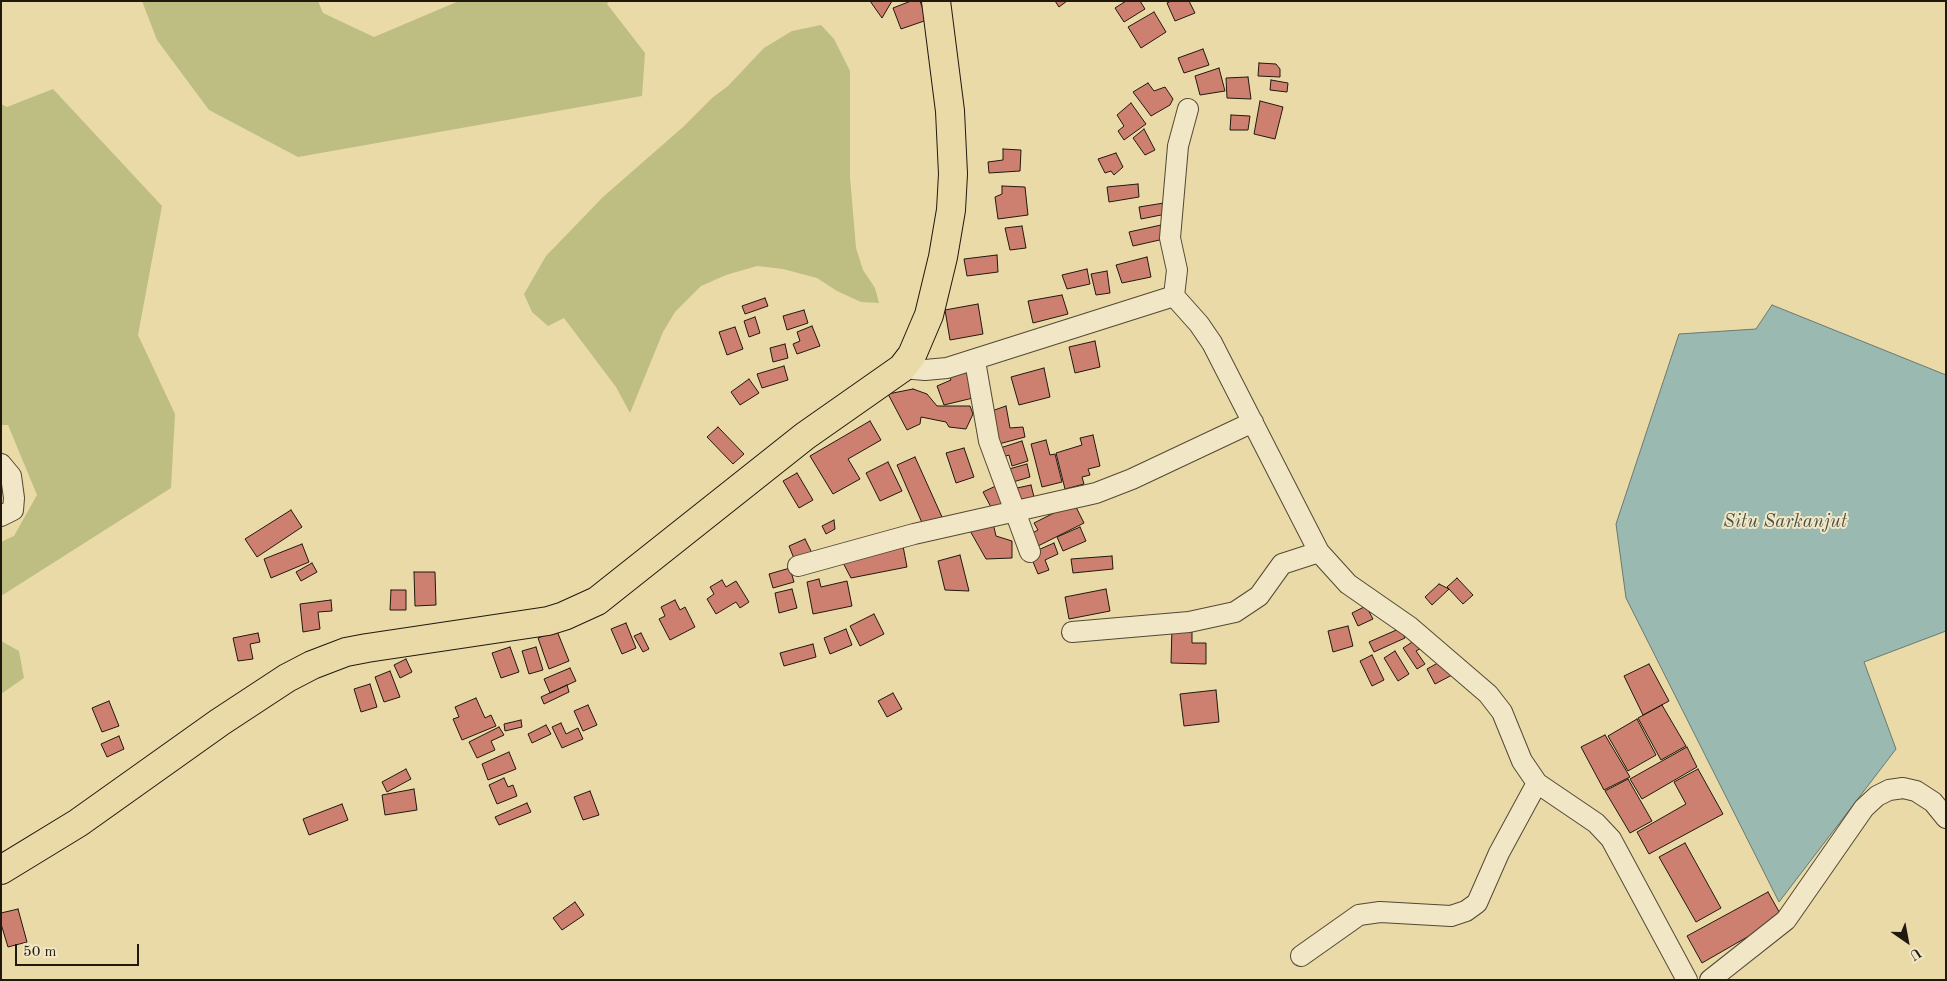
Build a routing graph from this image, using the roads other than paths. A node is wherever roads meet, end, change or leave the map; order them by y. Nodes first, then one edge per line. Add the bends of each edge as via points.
1 (936, 1) edge
2 (1188, 109) dead end
3 (1174, 296) junction
4 (975, 361) junction
5 (902, 368) junction
6 (1254, 422) junction
7 (1, 464) edge
8 (1014, 511) junction
9 (1, 516) edge
10 (1030, 552) dead end
11 (1319, 552) junction
12 (798, 566) dead end
13 (1072, 632) dead end
14 (1537, 783) junction
15 (1946, 818) edge
16 (1, 870) edge
17 (1301, 956) dead end
18 (1687, 980) edge
19 (1710, 980) edge

1 - 5 main road via 950,111 951,210 929,316 912,356
2 - 3 street via 1178,146 1170,238 1177,270
3 - 4 street
3 - 6 street via 1212,344
4 - 5 street via 947,368
4 - 8 street via 989,440
5 - 16 main road via 791,447 596,601 548,620 346,652 312,665 220,722 78,824
6 - 8 street via 1114,487
6 - 11 street
7 - 9 street via 11,476 14,498 13,510
8 - 10 street
8 - 12 street
11 - 13 street via 1282,564 1259,596 1235,612 1188,622
11 - 14 street via 1348,584 1410,628 1488,694 1502,712 1522,760
14 - 17 street via 1499,853 1477,903 1451,916 1380,912 1359,915
14 - 18 street via 1596,823 1610,839
15 - 19 street via 1933,802 1916,791 1903,788 1877,796 1864,808 1786,920

